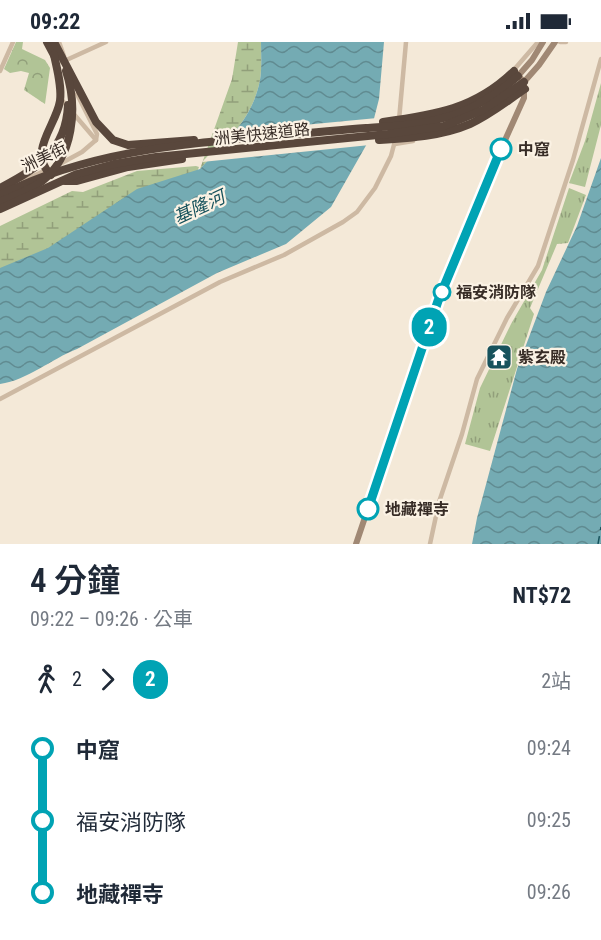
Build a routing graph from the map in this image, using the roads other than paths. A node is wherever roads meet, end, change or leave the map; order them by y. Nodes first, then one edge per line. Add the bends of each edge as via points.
1 (13, 42) edge
2 (51, 42) edge
3 (59, 42) edge
4 (106, 42) edge
5 (406, 42) edge
6 (538, 42) edge
7 (543, 42) edge
8 (555, 42) edge
9 (560, 42) edge
10 (566, 42) edge
11 (56, 53) junction
12 (601, 59) edge
13 (64, 62) junction
14 (57, 65) junction
15 (0, 71) edge
16 (520, 79) junction
17 (80, 100) junction
18 (482, 107) junction
19 (69, 110) junction
20 (400, 116) junction
21 (96, 140) junction
22 (222, 141) junction
23 (395, 144) junction
24 (245, 149) junction
25 (0, 192) edge
26 (0, 202) edge
27 (0, 209) edge
28 (0, 399) edge
29 (356, 544) edge
30 (430, 544) edge

1 - 15 street
2 - 11 highway
2 - 14 street, 洲美街
3 - 13 street
4 - 13 street
5 - 20 street
6 - 16 street
7 - 16 street
8 - 16 street via 540,65
9 - 10 street
11 - 22 highway via 96,122 113,140 128,145
11 - 24 highway via 60,102 43,142 42,158 48,171 58,179 76,181 128,166
11 - 25 highway via 67,92 68,114 61,135 41,164
11 - 26 highway via 68,77 72,101 73,122 66,146 54,169 41,182
12 - 30 street via 538,266 477,379
13 - 14 street
13 - 17 street
14 - 19 street, 洲美街 via 58,94
16 - 18 highway
16 - 18 highway
16 - 20 street via 507,74 460,103 433,112
16 - 23 street via 517,99 470,127 449,135
16 - 29 street via 522,103 438,301
17 - 19 street via 78,109
17 - 21 street via 97,134
18 - 22 highway, 洲美快速道路 via 358,128
18 - 24 highway, 洲美快速道路 via 469,124 431,135
19 - 21 street, 洲美街
20 - 23 street
21 - 25 street, 洲美街 via 69,160
22 - 25 highway, 洲美快速道路 via 105,157
23 - 28 street via 380,181 357,212 310,241 220,282
24 - 27 highway, 洲美快速道路 via 114,164 69,177

